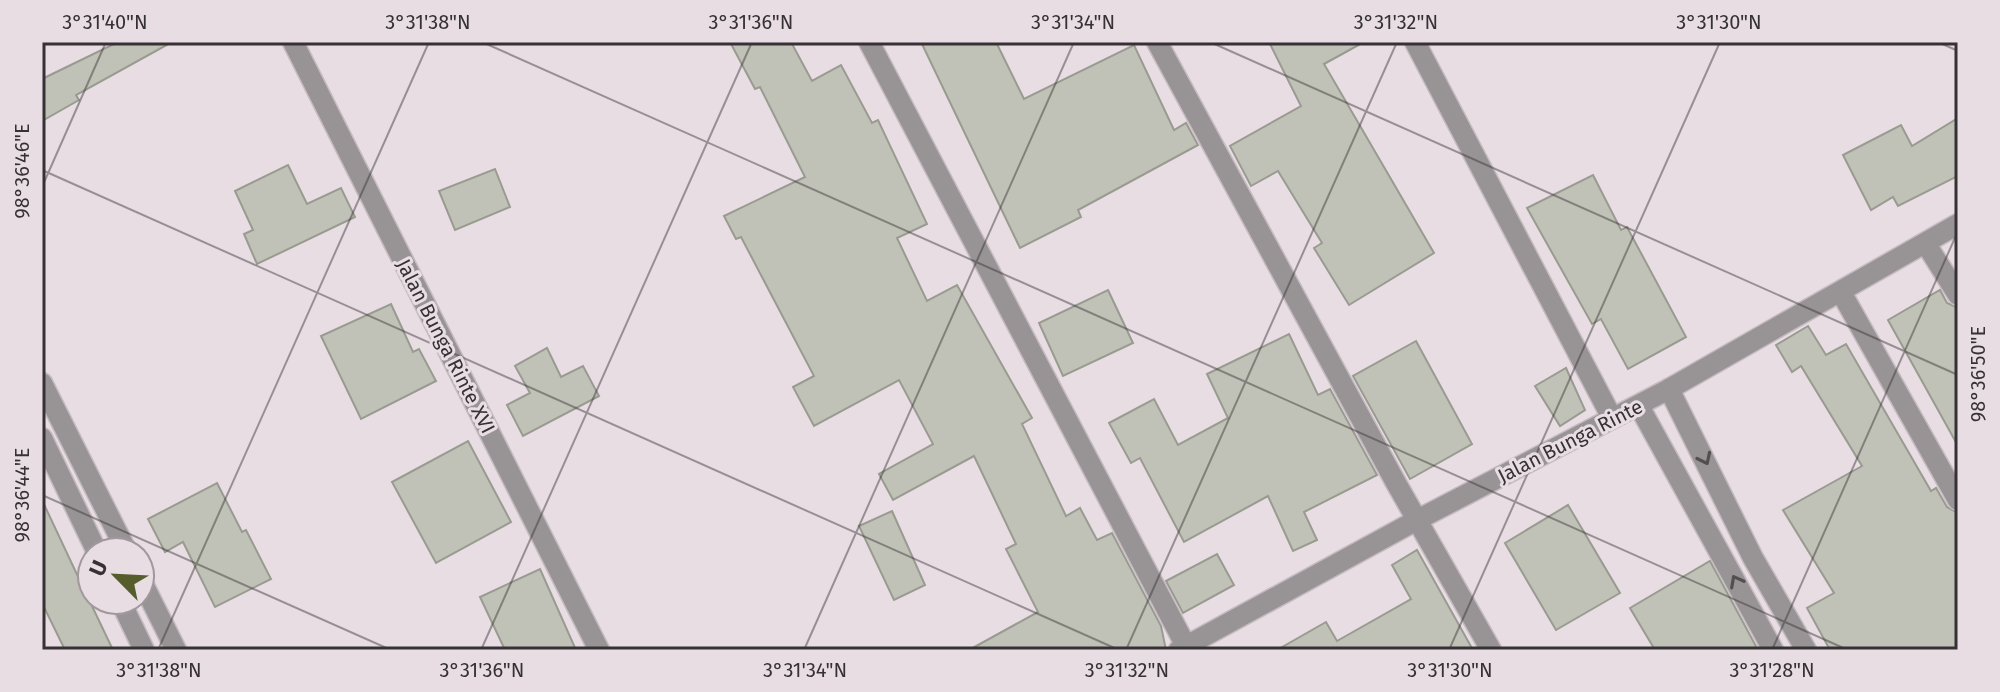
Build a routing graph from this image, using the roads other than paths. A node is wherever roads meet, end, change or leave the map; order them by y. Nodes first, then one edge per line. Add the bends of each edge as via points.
1 (293, 42) edge
2 (869, 42) edge
3 (1157, 42) edge
4 (1415, 42) edge
5 (1958, 224) edge
6 (1926, 244) junction
7 (1842, 294) junction
8 (1958, 295) edge
9 (42, 383) edge
10 (1669, 389) junction
11 (1639, 406) junction
12 (1612, 418) junction
13 (42, 438) edge
14 (1958, 500) edge
15 (1417, 520) junction
16 (89, 536) edge
17 (119, 536) edge
18 (156, 610) edge
19 (128, 616) edge
20 (1185, 649) edge
21 (144, 650) edge
22 (176, 650) edge
23 (599, 650) edge
24 (1491, 650) edge
25 (1773, 650) edge
26 (1806, 650) edge

1 - 23 street, Jalan Bunga Rinte XVI
2 - 20 street
3 - 15 street
4 - 12 street
5 - 6 street, Jalan Bunga Rinte
6 - 7 street, Jalan Bunga Rinte
6 - 8 street
7 - 10 street, Jalan Bunga Rinte
7 - 14 street
9 - 17 street
10 - 11 street, Jalan Bunga Rinte
10 -> 26 street via 1753,558
11 - 12 street, Jalan Bunga Rinte
25 -> 11 street
12 - 15 street, Jalan Bunga Rinte
13 - 16 street
15 - 20 street, Jalan Bunga Rinte
15 - 24 street
18 - 22 street
19 - 21 street

